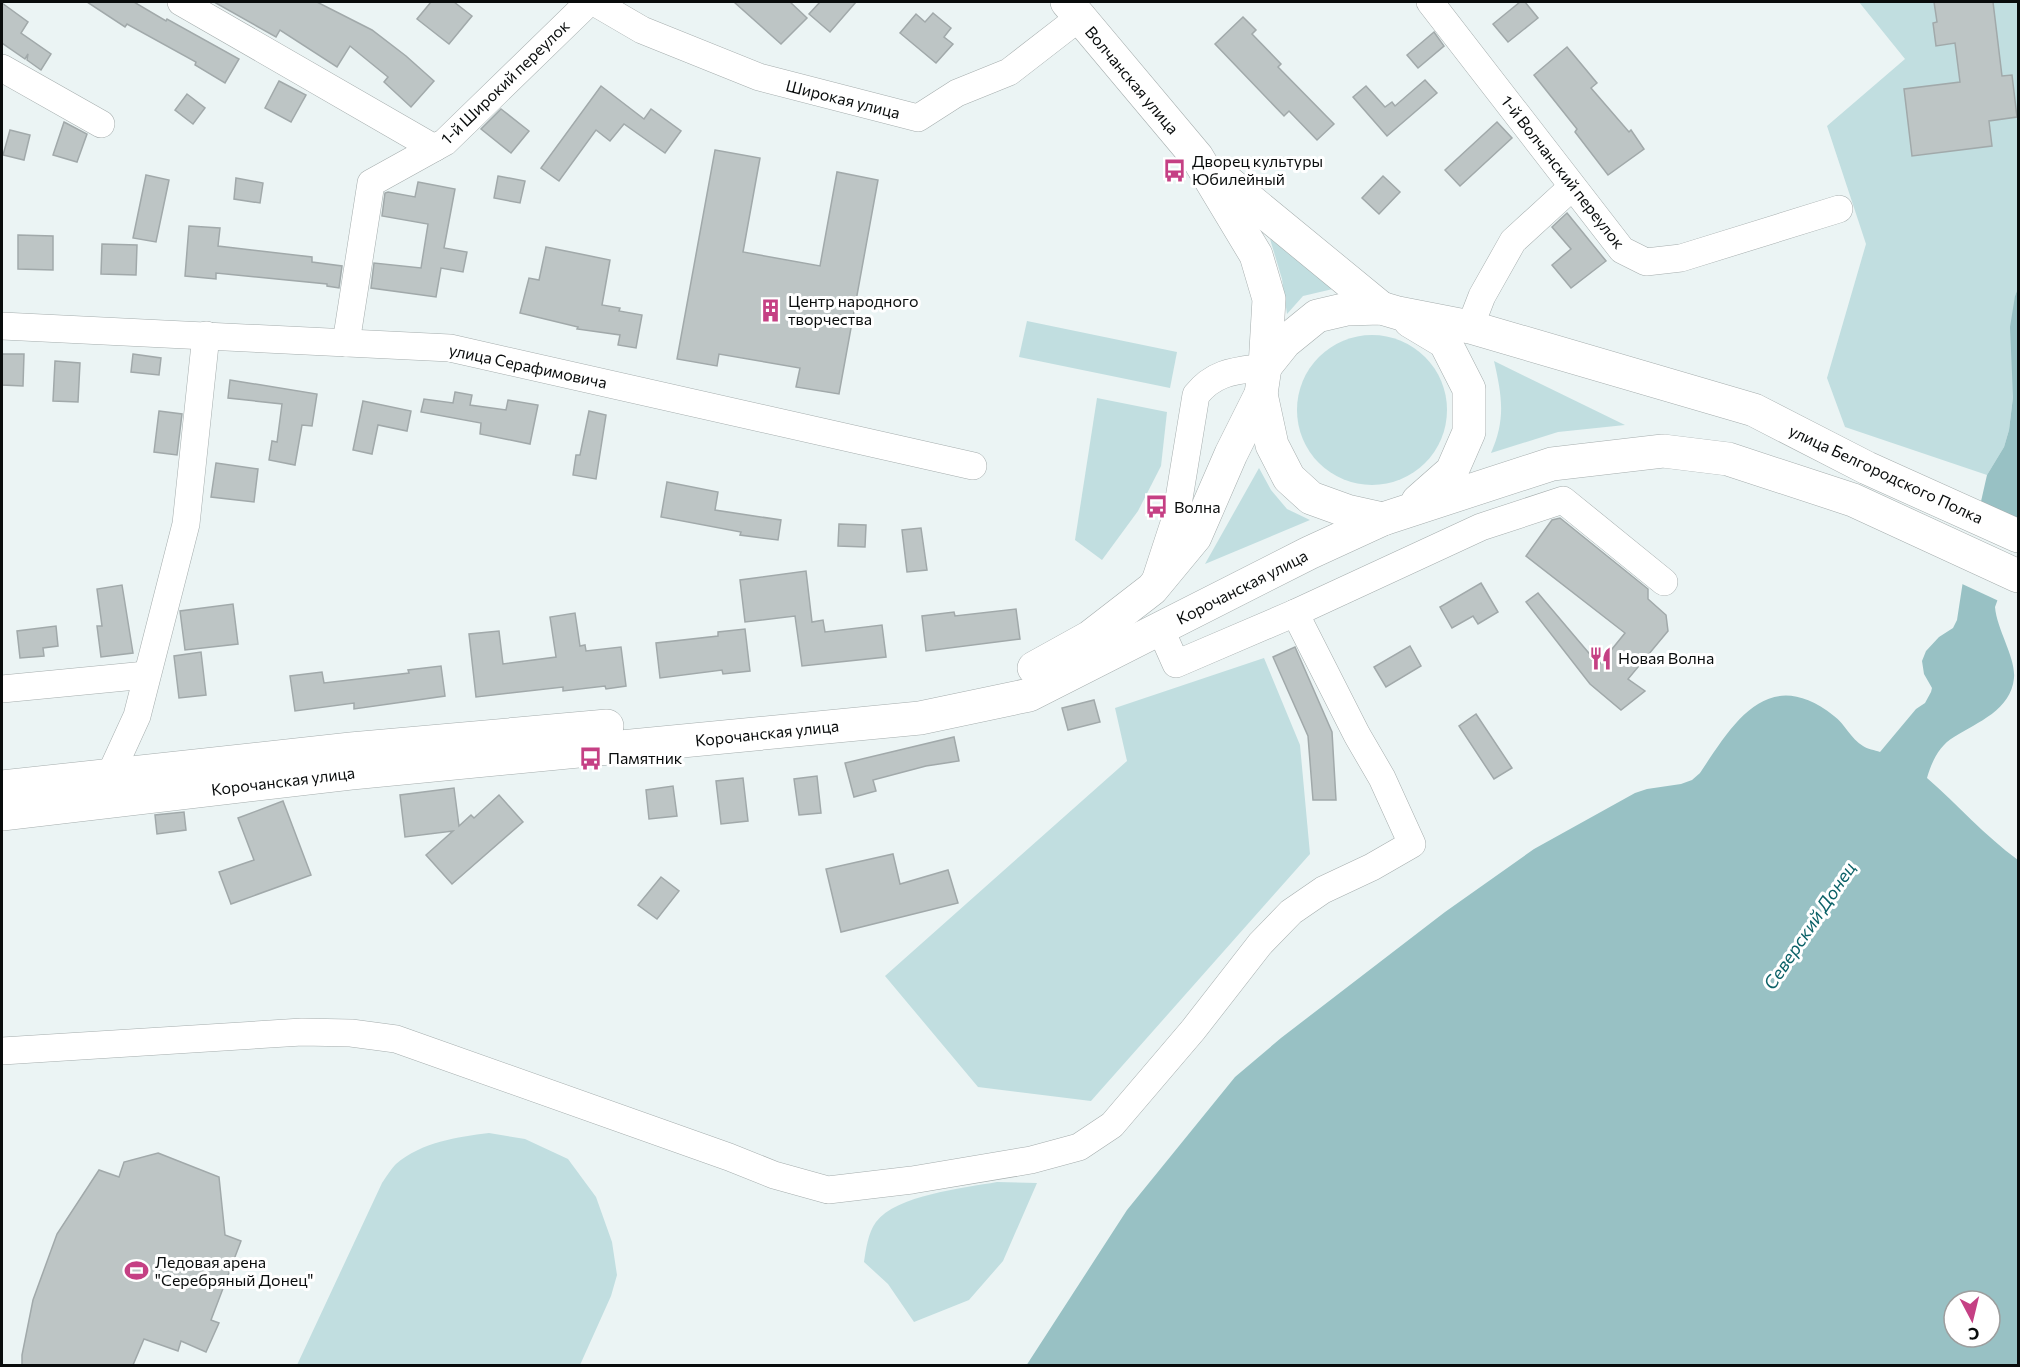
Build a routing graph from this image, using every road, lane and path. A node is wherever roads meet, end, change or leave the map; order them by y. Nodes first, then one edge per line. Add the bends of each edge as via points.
1 (181, 2) edge
2 (589, 2) edge
3 (594, 2) edge
4 (1430, 2) edge
5 (1073, 9) edge
6 (2, 68) edge
7 (101, 124) dead end
8 (434, 148) junction
9 (1197, 158) junction
10 (1572, 187) junction
11 (1839, 209) dead end
12 (1390, 311) junction
13 (2, 326) edge
14 (1470, 327) junction
15 (206, 336) junction
16 (346, 343) junction
17 (1263, 381) junction
18 (1469, 389) junction
19 (973, 466) dead end
20 (1469, 489) junction
21 (1397, 514) junction
22 (1481, 527) junction
23 (2019, 536) edge
24 (2019, 576) edge
25 (1664, 582) dead end
26 (1152, 589) junction
27 (1295, 613) junction
28 (1160, 628) junction
29 (146, 675) junction
30 (2, 689) edge
31 (110, 775) junction
32 (2, 787) edge
33 (2, 814) edge
34 (2, 1051) edge

1 - 8 street
2 - 8 street, 1-й Широкий переулок via 445,142
3 - 5 street, Широкая улица via 642,30 759,77 918,118 957,93 1009,72
4 - 10 street, 1-й Волчанский переулок
5 - 9 main road, Волчанская улица
6 - 7 street
8 - 16 street, 1-й Широкий переулок via 371,183
9 - 12 main road
9 - 17 main road via 1256,255 1269,299
10 - 11 street, 1-й Волчанский переулок via 1622,250 1646,261 1681,258
10 - 14 street via 1513,240
12 - 14 main road, улица Белгородского Полка
12 - 17 main road via 1347,309 1317,316 1285,342
12 - 18 main road via 1444,342
13 - 15 street, улица Серафимовича
14 - 18 main road
14 - 23 main road, улица Белгородского Полка via 1754,410 1867,468
15 - 16 street, улица Серафимовича
15 - 29 street via 186,524
16 - 19 street, улица Серафимовича via 450,348
17 - 21 main road via 1272,445 1289,478 1311,498 1347,511
17 - 26 main road, Корочанская улица via 1195,537
17 - 26 street via 1227,372 1206,383 1196,395 1176,517
18 - 21 main road via 1469,432 1452,471
20 - 21 main road
20 - 22 street
20 - 24 main road via 1552,464 1663,451 1728,459 1852,500
21 - 28 main road, Корочанская улица via 1309,553
22 - 25 street via 1563,500
22 - 27 street
26 - 31 main road, Корочанская улица via 1090,637 1023,675 910,698
27 - 28 street via 1176,664
27 - 34 street via 1382,778 1412,844 1323,890 1291,912 1260,944 1112,1125 1079,1148 1031,1160 828,1190 774,1175 396,1039 351,1032 302,1032
28 - 33 main road, Корочанская улица via 1029,695 920,718 351,773
29 - 30 street
29 - 31 street via 137,716
31 - 32 main road, Корочанская улица

